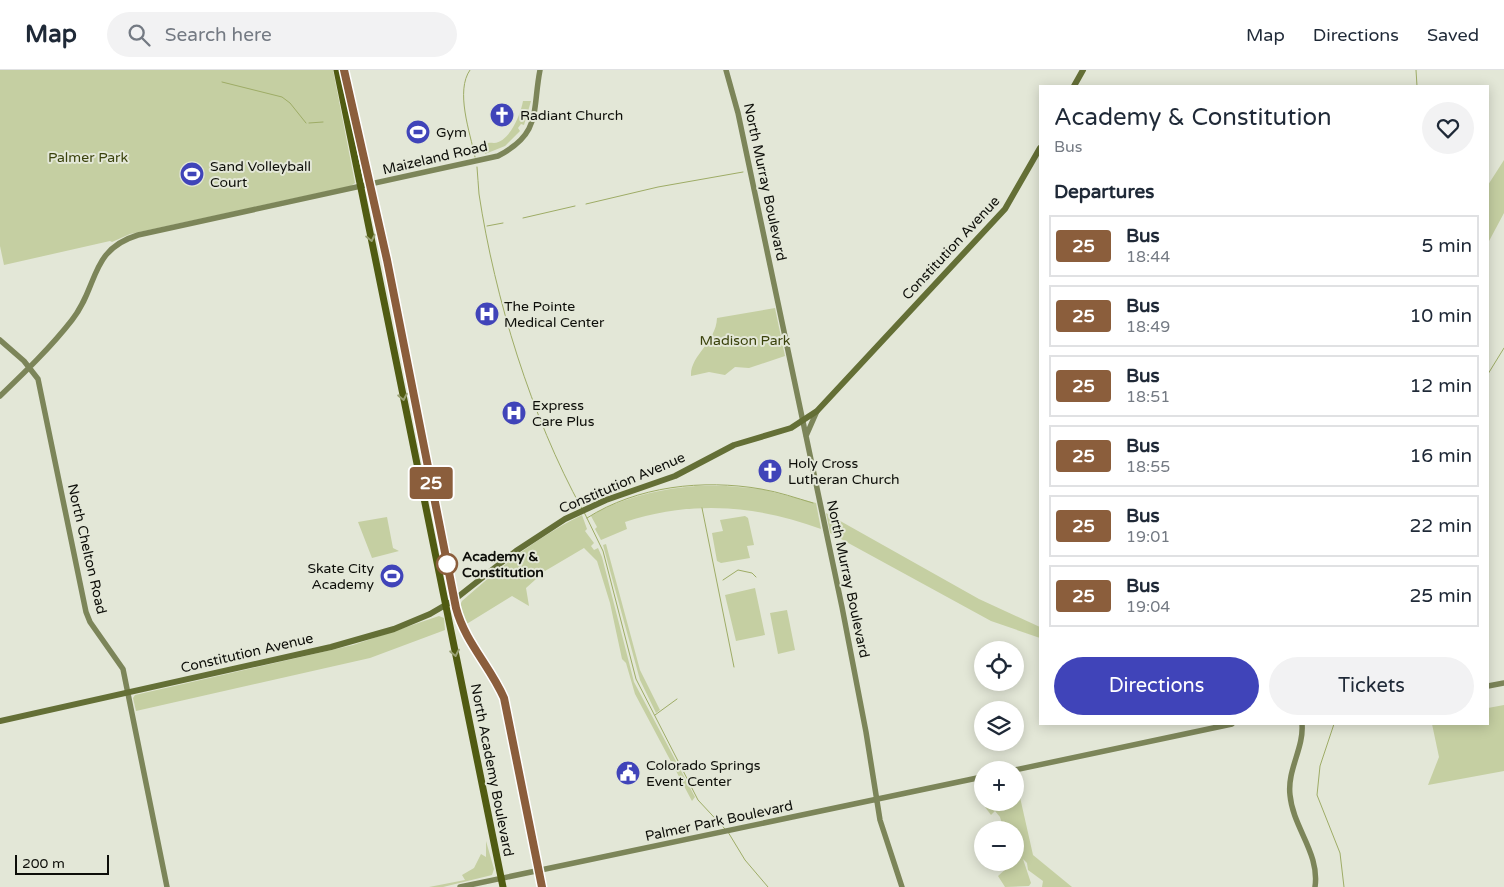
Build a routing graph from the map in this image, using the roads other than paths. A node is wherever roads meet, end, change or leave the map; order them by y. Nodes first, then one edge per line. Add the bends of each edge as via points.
1 (341, 70) edge
2 (540, 70) edge
3 (726, 70) edge
4 (1082, 70) edge
5 (1074, 85) edge
6 (1039, 150) edge
7 (369, 186) junction
8 (361, 188) junction
9 (387, 314) junction
10 (0, 340) edge
11 (406, 356) junction
12 (29, 366) junction
13 (0, 396) edge
14 (816, 411) junction
15 (803, 421) junction
16 (806, 436) junction
17 (454, 600) junction
18 (446, 605) junction
19 (1504, 683) edge
20 (1489, 686) edge
21 (128, 692) junction
22 (0, 721) edge
23 (1227, 725) edge
24 (1302, 725) edge
25 (1024, 768) edge
26 (974, 779) edge
27 (877, 800) junction
28 (539, 870) junction
29 (501, 879) junction
30 (167, 887) edge
31 (460, 887) edge
32 (503, 887) edge
33 (542, 887) edge
34 (902, 887) edge
35 (1315, 887) edge

1 - 7 highway, North Academy Boulevard
1 - 8 highway, North Academy Boulevard
2 - 7 main road, Maizeland Road via 532,122 523,137 509,150 485,160
3 - 15 main road, North Murray Boulevard
4 - 5 main road
6 - 14 main road, Constitution Avenue via 1005,209
7 - 8 main road, Maizeland Road
7 - 11 highway, North Academy Boulevard
8 -> 9 highway, North Academy Boulevard
8 - 12 main road, Maizeland Road via 122,241 101,260 73,319
9 - 11 highway via 397,348
9 -> 18 highway, North Academy Boulevard
10 - 12 main road, North Chelton Road
11 - 17 highway, North Academy Boulevard
12 - 13 main road, Maizeland Road
12 - 21 main road, North Chelton Road via 38,380 87,616 120,663
14 - 15 main road, Constitution Avenue
14 - 16 main road
15 - 16 main road, North Murray Boulevard
15 - 17 main road, Constitution Avenue via 785,430 734,445 660,483 588,507 524,545
16 - 27 main road, North Murray Boulevard via 863,715
17 - 18 main road, Constitution Avenue
17 - 28 highway, North Academy Boulevard via 465,633 504,698
18 - 21 main road, Constitution Avenue via 399,626 351,642
18 -> 29 highway, North Academy Boulevard
19 - 20 main road
21 - 22 main road, Constitution Avenue
21 - 30 main road, North Chelton Road
23 - 25 main road
24 - 35 main road via 1290,780 1290,796 1315,863
26 - 27 main road, Palmer Park Boulevard
27 - 28 main road, Palmer Park Boulevard
27 - 34 main road, North Murray Boulevard via 886,845
28 - 29 main road, Palmer Park Boulevard
28 - 33 highway, North Academy Boulevard
29 - 31 main road, Palmer Park Boulevard
29 - 32 highway, North Academy Boulevard

